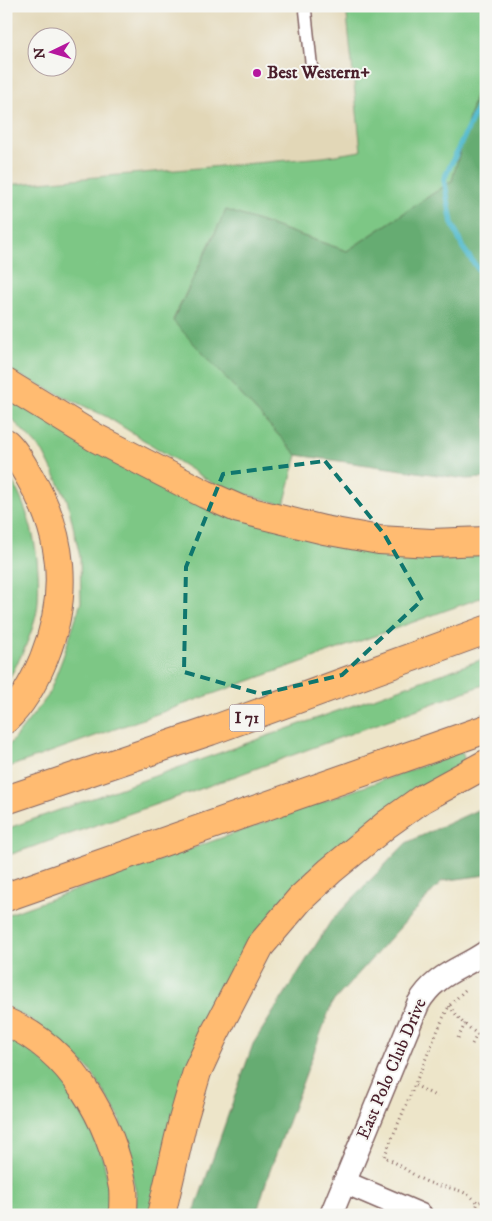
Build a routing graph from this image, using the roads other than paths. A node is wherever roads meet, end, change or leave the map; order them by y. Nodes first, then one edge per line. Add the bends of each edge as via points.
1 (306, 6) edge
2 (312, 71) dead end
3 (6, 383) edge
4 (6, 443) edge
5 (486, 541) edge
6 (486, 630) edge
7 (6, 719) edge
8 (486, 729) edge
9 (486, 764) edge
10 (6, 800) edge
11 (6, 897) edge
12 (486, 952) edge
13 (6, 1022) edge
14 (344, 1182) junction
15 (123, 1215) edge
16 (161, 1215) edge
17 (331, 1215) edge
18 (421, 1215) edge

1 - 2 lane
3 - 5 highway via 111,446 239,508 324,530 379,540 431,543
4 - 7 highway via 46,507 57,547 60,574 57,618 50,643 36,677
6 - 10 highway, I 71 via 210,731
8 - 11 highway
9 - 16 highway via 422,799 387,824 300,899 260,946 197,1072 182,1120
12 - 14 street, East Polo Club Drive via 436,981 424,992
13 - 15 highway via 24,1029 58,1057 82,1085 98,1111 118,1165
14 - 17 street, East Polo Club Drive
14 - 18 street

